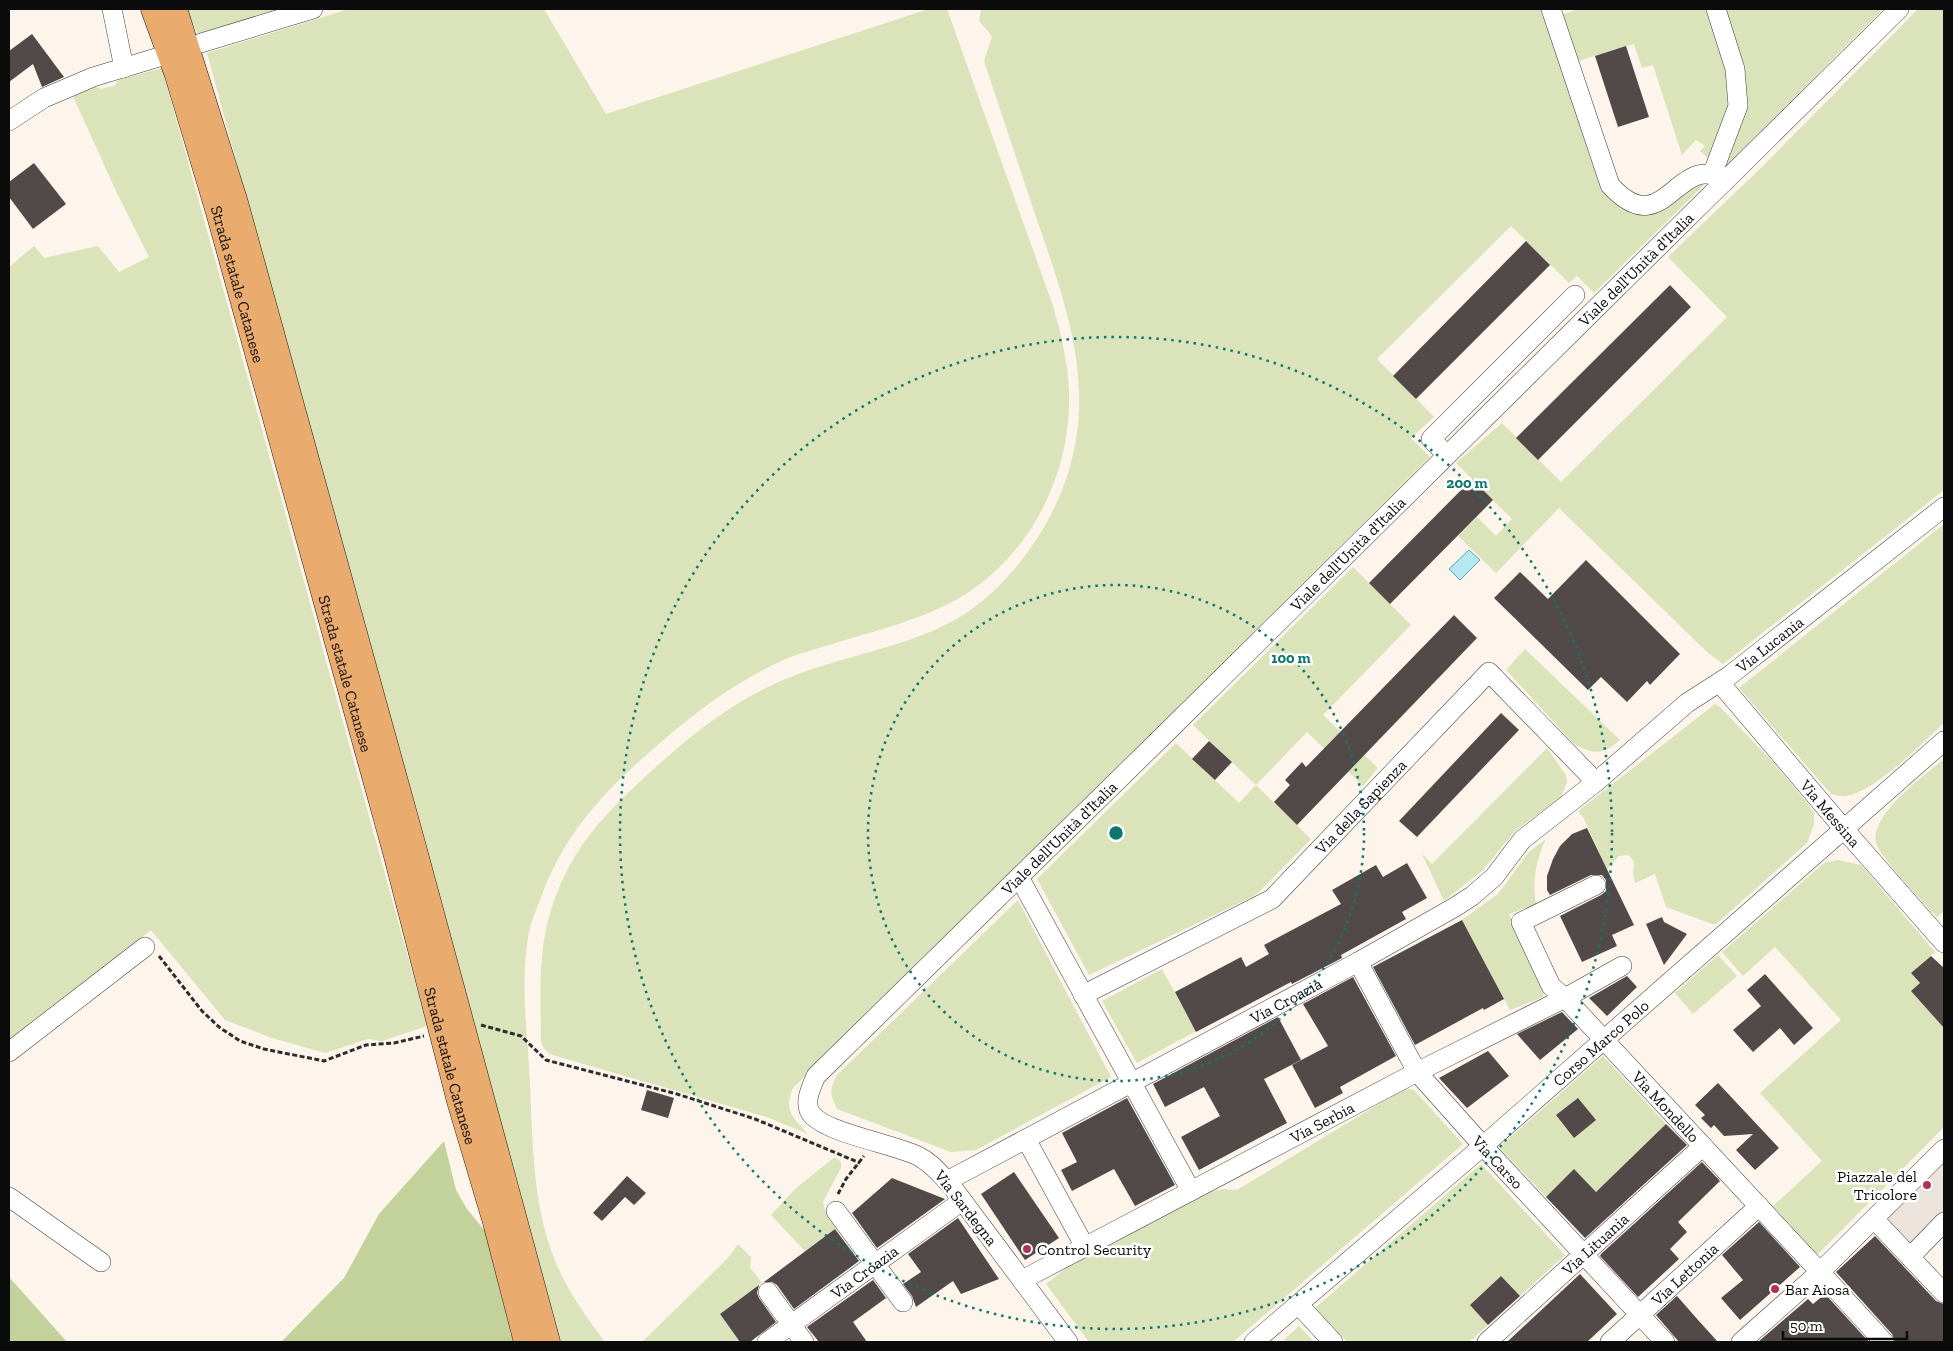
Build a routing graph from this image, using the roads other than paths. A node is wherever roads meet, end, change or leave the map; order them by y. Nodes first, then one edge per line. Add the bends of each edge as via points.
1 (112, 9) edge
2 (153, 9) edge
3 (175, 9) edge
4 (313, 9) edge
5 (1551, 9) edge
6 (1716, 9) edge
7 (1899, 9) edge
8 (202, 44) dead end
9 (159, 57) dead end
10 (124, 68) junction
11 (9, 121) edge
12 (1721, 177) junction
13 (1574, 294) dead end
14 (1447, 455) junction
15 (1944, 507) edge
16 (1720, 683) junction
17 (1944, 740) edge
18 (1596, 782) junction
19 (1843, 828) junction
20 (1019, 877) junction
21 (1596, 885) dead end
22 (1942, 934) edge
23 (145, 947) road end
24 (1358, 962) junction
25 (1622, 966) dead end
26 (1083, 995) junction
27 (1565, 998) junction
28 (1604, 1040) junction
29 (9, 1052) edge
30 (1417, 1072) junction
31 (1132, 1083) junction
32 (807, 1103) joint
33 (1026, 1139) junction
34 (1483, 1146) junction
35 (1703, 1146) junction
36 (1944, 1149) edge
37 (947, 1181) junction
38 (1191, 1191) junction
39 (9, 1196) edge
40 (962, 1201) junction
41 (1759, 1206) junction
42 (836, 1211) road end
43 (1874, 1220) junction
44 (1944, 1222) edge
45 (1085, 1247) junction
46 (1583, 1255) junction
47 (1910, 1257) junction
48 (101, 1262) dead end
49 (875, 1265) junction
50 (1820, 1272) junction
51 (1022, 1280) junction
52 (768, 1292) dead end
53 (1944, 1293) edge
54 (903, 1302) dead end
55 (1299, 1305) junction
56 (1640, 1315) junction
57 (792, 1325) junction
58 (526, 1342) edge
59 (548, 1342) edge
60 (767, 1342) edge
61 (804, 1342) edge
62 (1068, 1342) edge
63 (1254, 1342) edge
64 (1333, 1342) edge
65 (1487, 1342) edge
66 (1610, 1342) edge
67 (1664, 1342) edge
68 (1741, 1342) edge
69 (1884, 1342) edge

1 - 10 street
2 - 58 main road, Strada statale Catanese via 177,75 223,231 395,852
3 - 59 main road, Strada statale Catanese via 236,203
4 - 8 street
5 - 12 street via 1610,185 1620,197 1641,206 1652,204 1666,198 1690,177 1706,173
6 - 12 street via 1735,69 1738,106 1715,167
7 - 12 street, Viale dell'Unità d'Italia
9 - 10 street
10 - 11 street via 44,98
12 - 14 street, Viale dell'Unità d'Italia
13 - 14 street via 1431,439
14 - 20 street, Viale dell'Unità d'Italia
15 - 16 street, Via Lucania
16 - 18 street, Via Lucania via 1687,703
16 - 19 street, Via Messina
17 - 19 street, Corso Marco Polo
18 - 24 street, Via Croazia via 1522,840 1494,878 1472,896
18 - 26 street, Via della Sapienza via 1489,672 1272,899
19 - 22 street, Via Messina
19 - 28 street, Corso Marco Polo
20 - 26 street
20 - 32 street, Viale dell'Unità d'Italia via 816,1076
21 - 27 street, Via Mondello via 1521,922 1551,986
23 - 29 street
24 - 30 street, Via Carso
24 - 31 street, Via Croazia
25 - 27 street, Via Serbia
26 - 31 street
27 - 28 street, Via Mondello
27 - 30 street, Via Serbia
28 - 34 street, Corso Marco Polo
28 - 35 street, Via Mondello
30 - 34 street, Via Carso
30 - 38 street, Via Serbia
31 - 33 street, Via Croazia
31 - 38 street
32 - 37 street, Via Sardegna via 812,1116 828,1126 918,1156
33 - 37 street, Via Croazia
33 - 45 street
34 - 46 street, Via Carso
34 - 55 street, Corso Marco Polo
35 - 41 street, Via Mondello
35 - 46 street, Via Lituania
36 - 43 street
37 - 40 street, Via Sardegna
38 - 45 street, Via Serbia
39 - 48 street
40 - 49 street, Via Croazia
40 - 51 street, Via Sardegna
41 - 50 street, Via Mondello
41 - 56 street, Via Lettonia
42 - 49 street
43 - 47 street
43 - 50 street
44 - 47 street
45 - 51 street, Via Serbia
46 - 56 street, Via Carso
46 - 65 street, Via Lituania
47 - 53 street
49 - 54 street
49 - 57 street, Via Croazia
50 - 68 street
50 - 69 street, Via Mondello
51 - 62 street, Via Sardegna
52 - 57 street
55 - 63 street, Corso Marco Polo
55 - 64 street
56 - 66 street, Via Lettonia
56 - 67 street, Via Carso
57 - 60 street, Via Croazia
57 - 61 street

